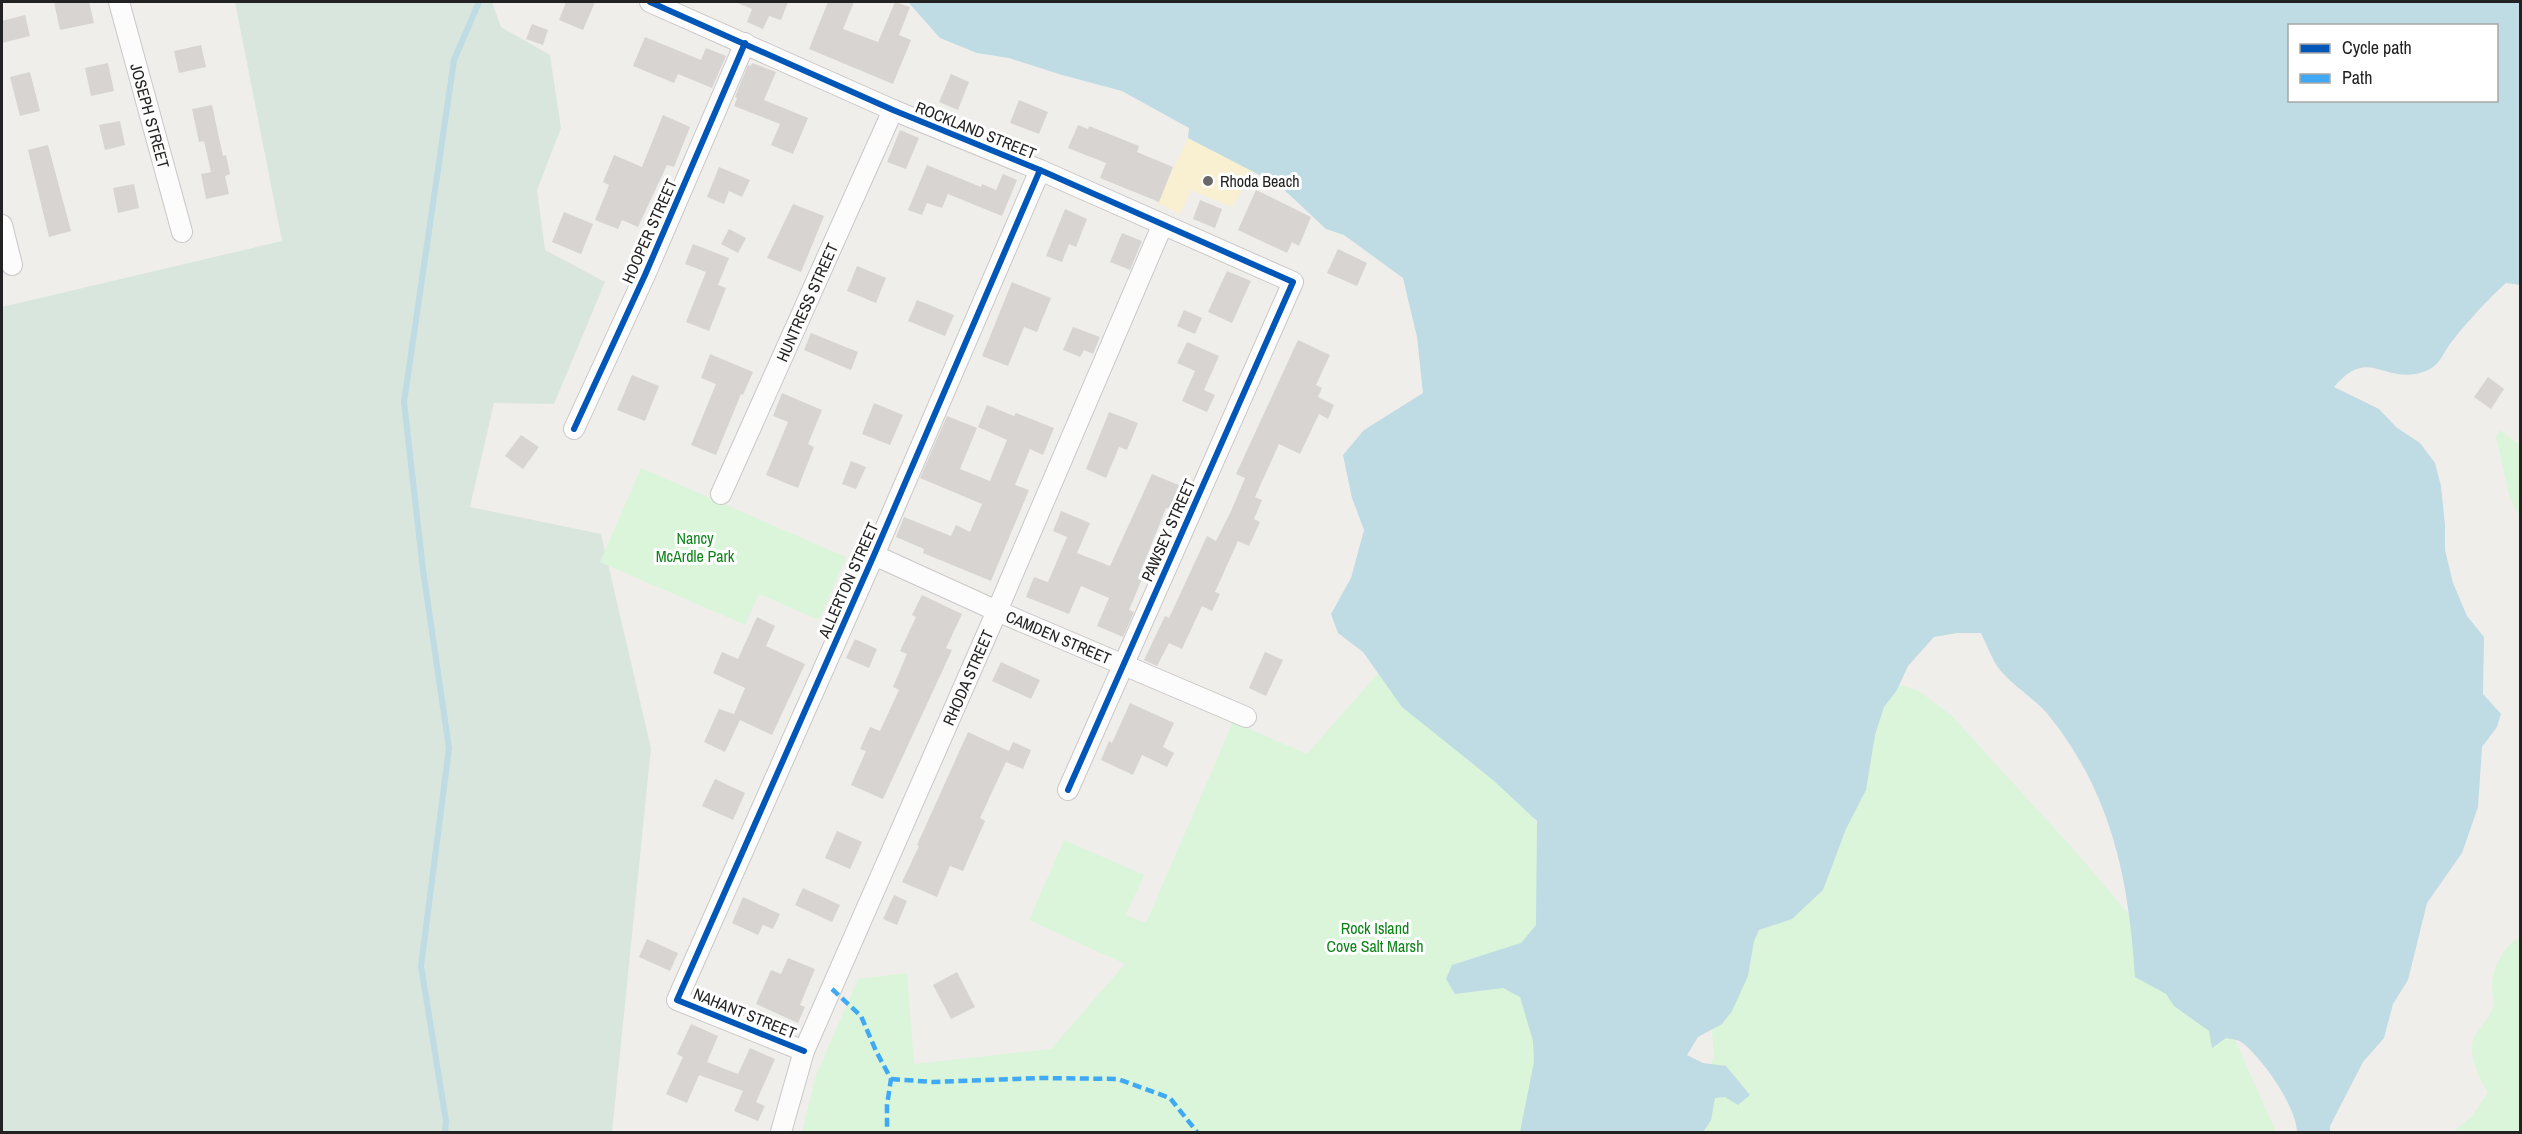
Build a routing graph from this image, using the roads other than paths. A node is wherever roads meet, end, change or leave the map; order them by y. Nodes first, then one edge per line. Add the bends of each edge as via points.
1 (119, 2) edge
2 (650, 2) edge
3 (745, 43) junction
4 (893, 110) junction
5 (1040, 170) junction
6 (2, 225) edge
7 (1162, 226) junction
8 (182, 232) dead end
9 (12, 265) dead end
10 (1293, 282) joint
11 (574, 429) dead end
12 (721, 494) dead end
13 (874, 555) junction
14 (997, 611) junction
15 (1123, 666) junction
16 (1246, 717) dead end
17 (1068, 790) dead end
18 (677, 1000) joint
19 (804, 1051) junction
20 (781, 1132) edge

1 - 8 street, JOSEPH STREET
2 - 3 street, ROCKLAND STREET
3 - 4 street, ROCKLAND STREET
3 - 11 street, HOOPER STREET
4 - 5 street, ROCKLAND STREET
4 - 12 street, HUNTRESS STREET
5 - 7 street, ROCKLAND STREET
5 - 13 street, ALLERTON STREET
6 - 9 street
7 - 10 street, ROCKLAND STREET
7 - 14 street, RHODA STREET
10 - 15 street, PAWSEY STREET
13 - 14 street, CAMDEN STREET
13 - 18 street, ALLERTON STREET
14 - 15 street, CAMDEN STREET
14 - 19 street, RHODA STREET
15 - 16 street, CAMDEN STREET
15 - 17 street, PAWSEY STREET
18 - 19 street, NAHANT STREET
19 - 20 street, RHODA STREET

